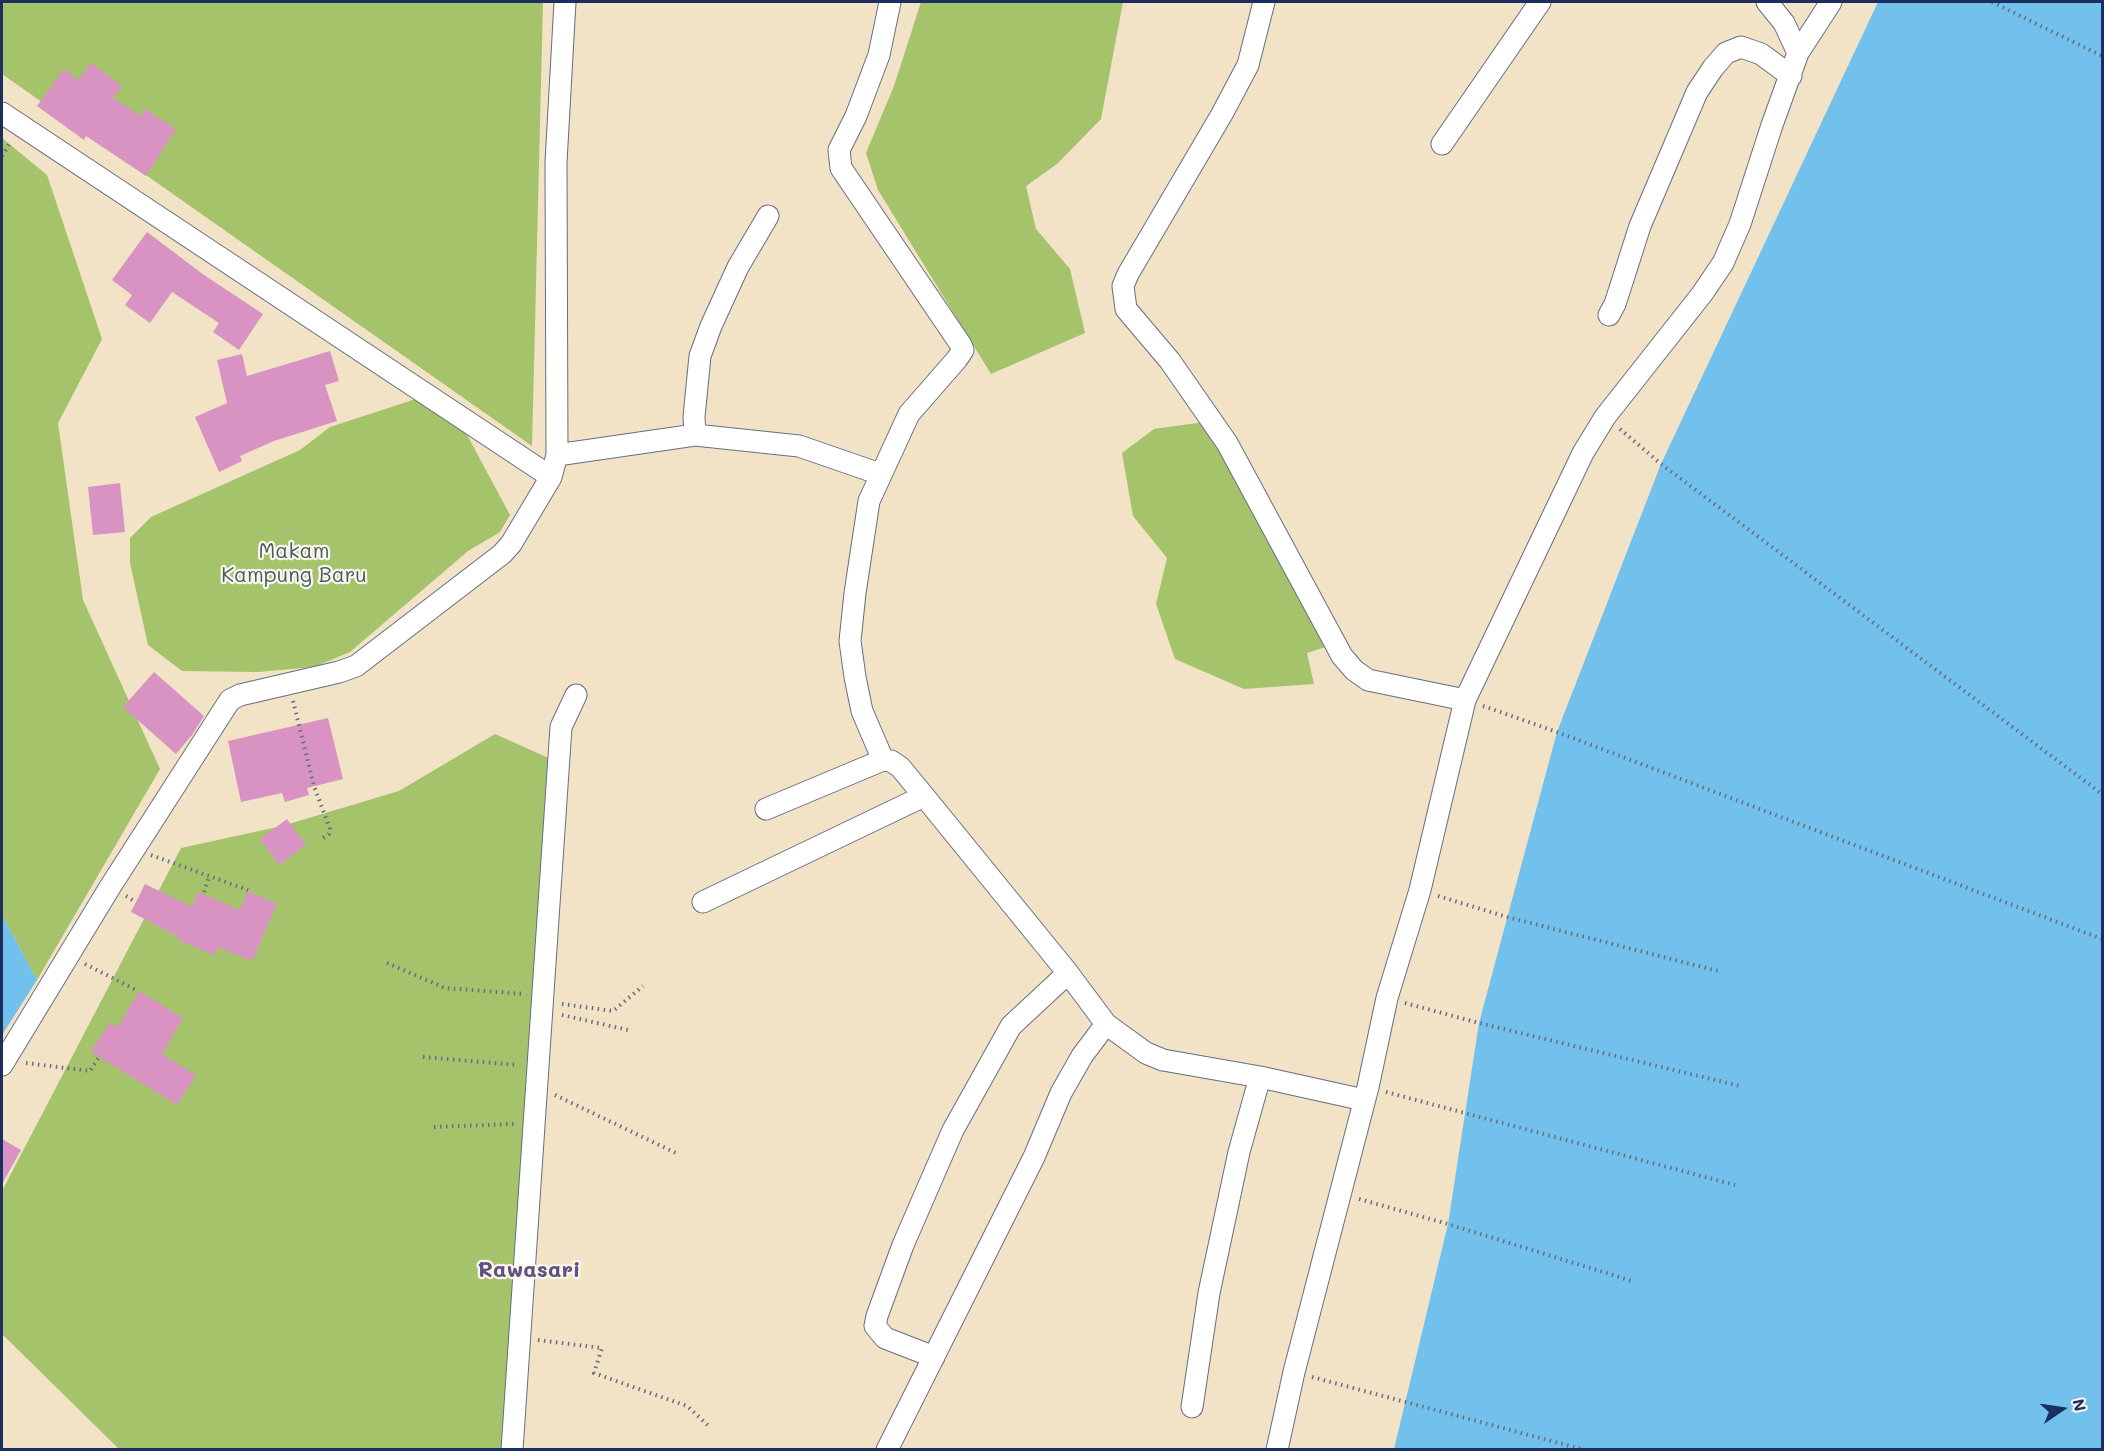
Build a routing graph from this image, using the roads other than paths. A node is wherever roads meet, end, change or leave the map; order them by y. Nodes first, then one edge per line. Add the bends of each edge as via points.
1 (565, 2) edge
2 (890, 2) edge
3 (1264, 2) edge
4 (1540, 2) edge
5 (1767, 2) edge
6 (1831, 2) edge
7 (1798, 53) junction
8 (1791, 76) junction
9 (2, 113) edge
10 (1442, 144) dead end
11 (768, 216) dead end
12 (1609, 315) dead end
13 (695, 435) junction
14 (557, 455) junction
15 (880, 474) junction
16 (551, 477) junction
17 (576, 694) dead end
18 (1466, 700) junction
19 (883, 760) junction
20 (924, 796) junction
21 (766, 809) dead end
22 (703, 902) dead end
23 (1068, 973) junction
24 (1106, 1024) junction
25 (3, 1063) edge
26 (1260, 1077) junction
27 (1366, 1094) junction
28 (934, 1357) junction
29 (1192, 1407) dead end
30 (512, 1449) edge
31 (887, 1449) edge
32 (1277, 1449) edge

1 - 14 street via 556,162
2 - 15 street via 879,55 839,150 841,168 963,350 909,414
3 - 18 street via 1248,65 1128,274 1123,286 1126,309 1170,361 1227,443 1353,670 1368,680
4 - 10 street
5 - 7 street via 1784,23
6 - 7 street
7 - 8 street
8 - 12 street via 1761,54 1741,47 1726,53 1713,68 1697,92 1640,226
8 - 18 street via 1723,263 1605,417 1583,453
9 - 16 street
11 - 13 street via 738,267 700,357
13 - 14 street
13 - 15 street via 799,446
14 - 16 street
15 - 19 street via 869,501 850,641 862,711
16 - 25 street via 502,554 356,666 230,700
17 - 30 street via 561,727
18 - 27 street via 1420,890 1387,998
19 - 20 street via 900,767
19 - 21 street
20 - 22 street
20 - 23 street
23 - 24 street
23 - 28 street via 1011,1026 953,1130 877,1316 875,1326 885,1338
24 - 26 street via 1146,1053 1163,1060
24 - 28 street via 1061,1093 1034,1158
26 - 27 street
26 - 29 street via 1239,1152 1209,1293
27 - 32 street
28 - 31 street

